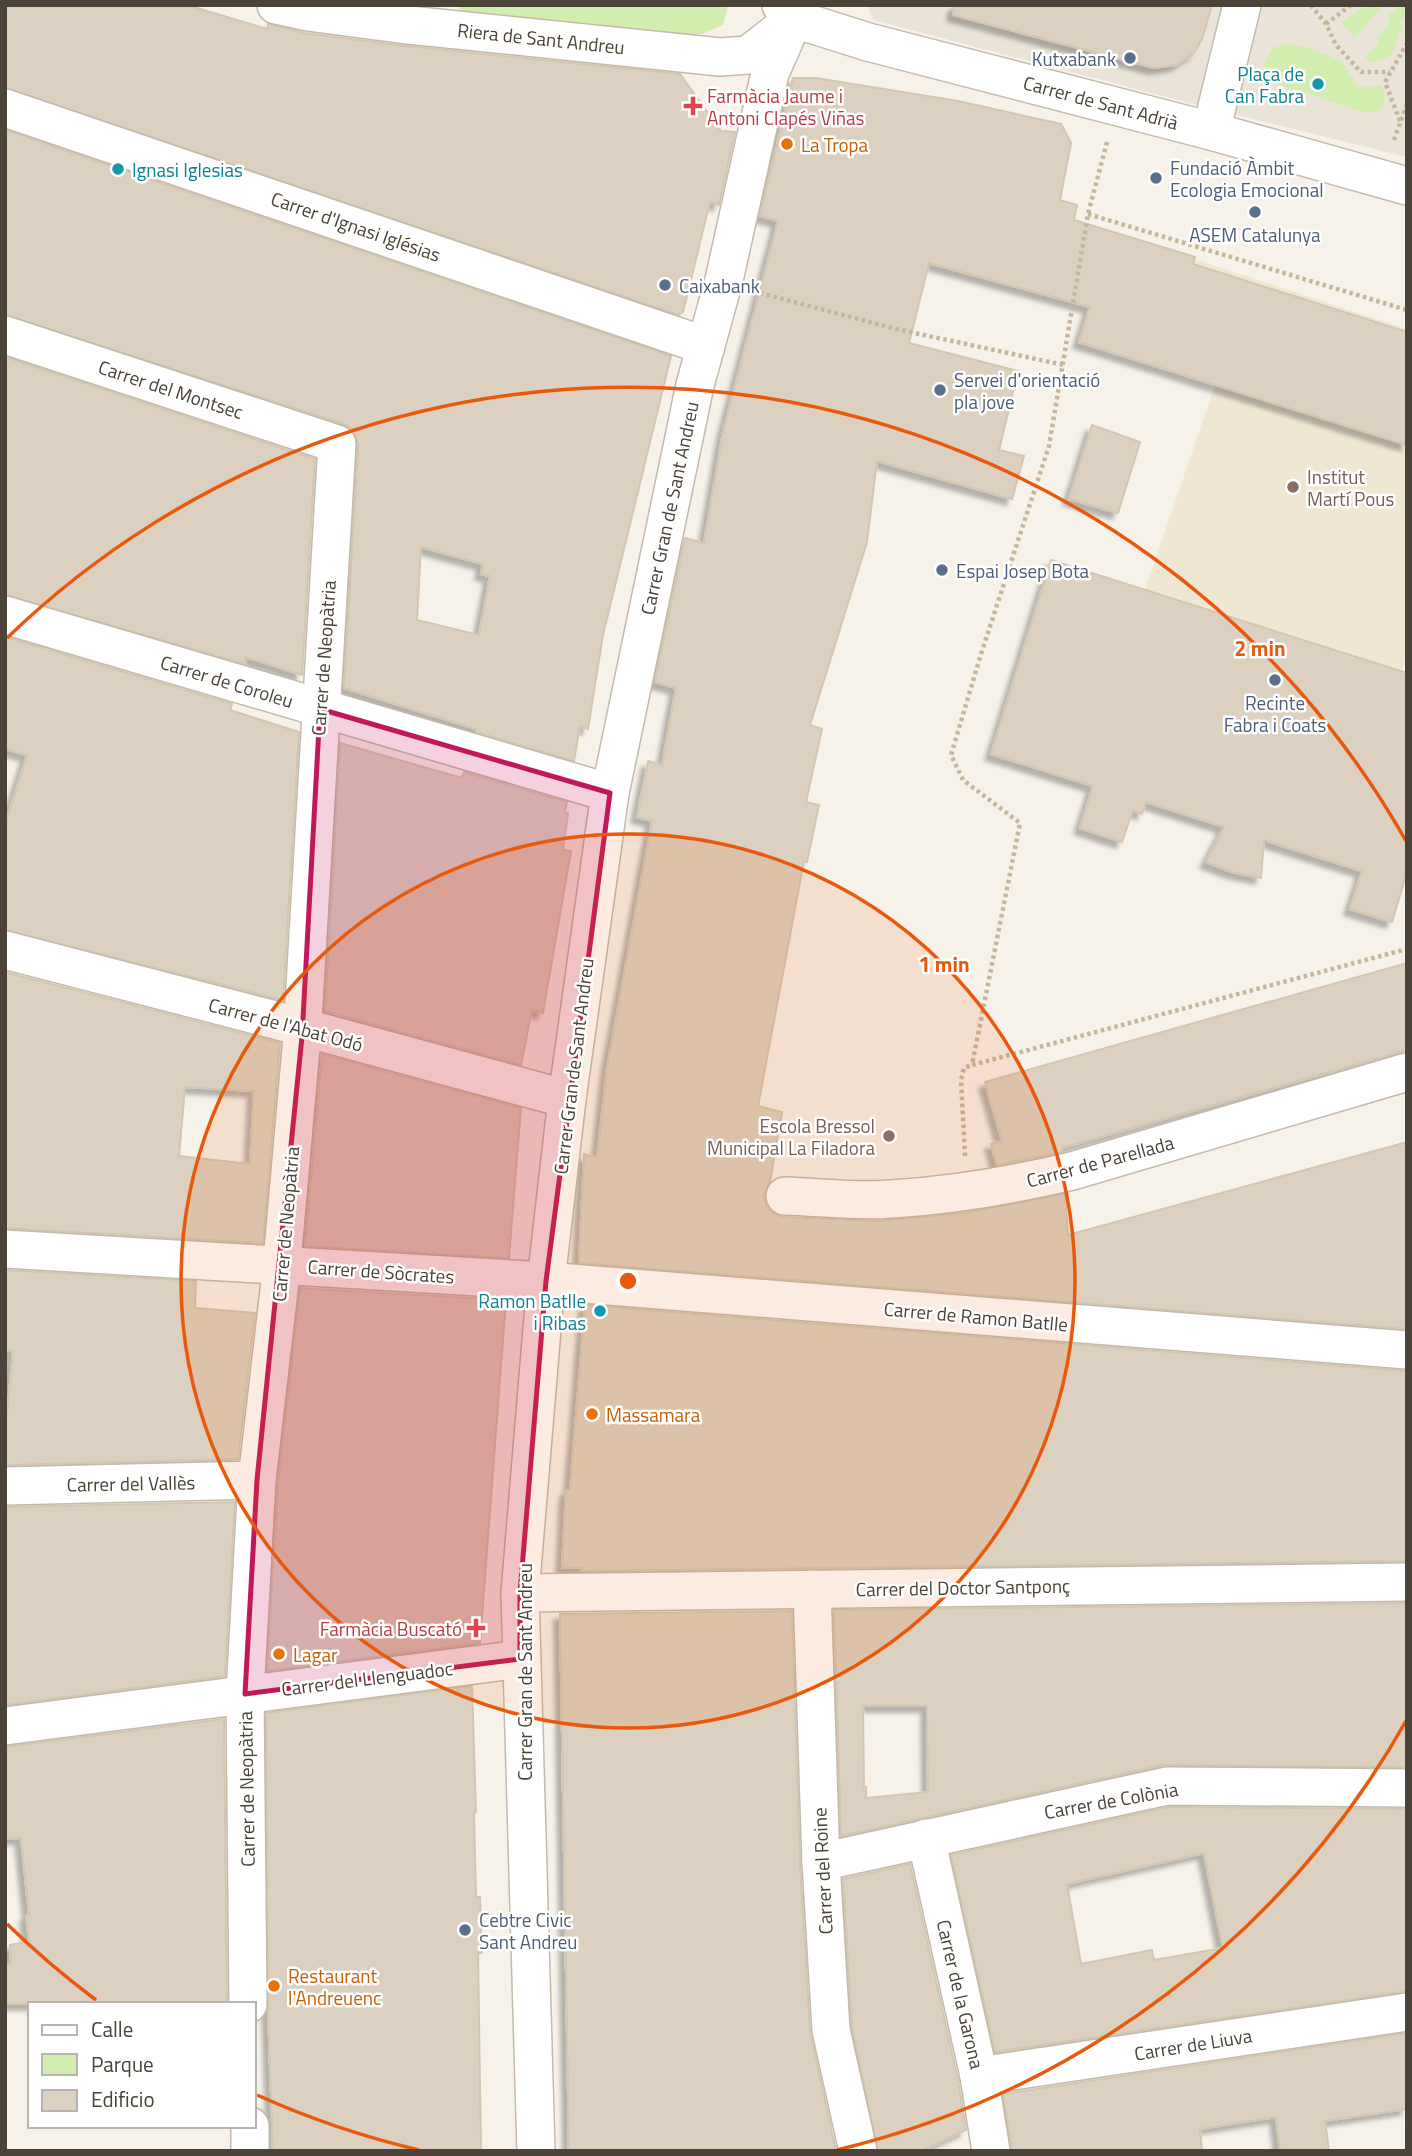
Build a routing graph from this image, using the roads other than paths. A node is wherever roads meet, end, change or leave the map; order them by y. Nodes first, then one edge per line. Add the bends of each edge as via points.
1 (276, 5) edge
2 (1242, 5) edge
3 (792, 10) edge
4 (5, 108) edge
5 (1210, 131) junction
6 (1407, 186) edge
7 (5, 335) edge
8 (706, 346) junction
9 (337, 444) joint
10 (5, 615) edge
11 (320, 709) junction
12 (610, 793) junction
13 (5, 950) edge
14 (302, 1027) junction
15 (1407, 1072) edge
16 (567, 1099) junction
17 (785, 1196) dead end
18 (5, 1249) edge
19 (282, 1264) junction
20 (546, 1281) junction
21 (1407, 1350) edge
22 (257, 1480) junction
23 (5, 1486) edge
24 (1407, 1582) edge
25 (812, 1589) junction
26 (520, 1593) junction
27 (520, 1659) junction
28 (245, 1694) junction
29 (5, 1726) edge
30 (1407, 1788) edge
31 (926, 1838) junction
32 (821, 1862) junction
33 (248, 2002) edge
34 (1407, 2012) edge
35 (979, 2076) junction
36 (250, 2128) edge
37 (250, 2151) edge
38 (536, 2151) edge
39 (858, 2151) edge
40 (991, 2151) edge

1 - 3 street, Riera de Sant Andreu via 399,24 720,57 748,55
2 - 5 street
3 - 5 street, Carrer de Sant Adrià via 868,42
3 - 8 street, Carrer Gran de Sant Andreu via 770,73
4 - 8 street, Carrer d'Ignasi Iglésias
5 - 6 street, Carrer de Sant Adrià
7 - 9 street, Carrer del Montsec
8 - 12 street, Carrer Gran de Sant Andreu
9 - 11 street, Carrer de Neopàtria
10 - 11 street, Carrer de Coroleu
11 - 12 street, Carrer de Coroleu
11 - 14 street, Carrer de Neopàtria
12 - 16 street, Carrer Gran de Sant Andreu
13 - 14 street, Carrer de l'Abat Odó
14 - 16 street, Carrer de l'Abat Odó
14 - 19 street, Carrer de Neopàtria
15 - 17 street, Carrer de Parellada via 1024,1182 890,1200
16 - 20 street, Carrer Gran de Sant Andreu
18 - 19 street, Carrer de Sòcrates
19 - 20 street, Carrer de Sòcrates
19 - 22 street, Carrer de Neopàtria
20 - 21 street, Carrer de Ramon Batlle
20 - 26 street, Carrer Gran de Sant Andreu
22 - 23 street, Carrer del Vallès
22 - 28 street, Carrer de Neopàtria
24 - 25 street, Carrer del Doctor Santponç
25 - 26 street, Carrer del Doctor Santponç
25 - 32 street, Carrer del Roine
26 - 27 street, Carrer Gran de Sant Andreu
27 - 28 street, Carrer del Llenguadoc
27 - 38 street, Carrer Gran de Sant Andreu
28 - 29 street, Carrer del Llenguadoc
28 - 33 street, Carrer de Neopàtria
30 - 31 street, Carrer de Colònia via 1167,1786
31 - 32 street, Carrer de Colònia
31 - 35 street, Carrer de la Garona
32 - 39 street, Carrer del Roine via 831,2029
34 - 35 street, Carrer de Liuva
35 - 40 street, Carrer de la Garona
36 - 37 street

